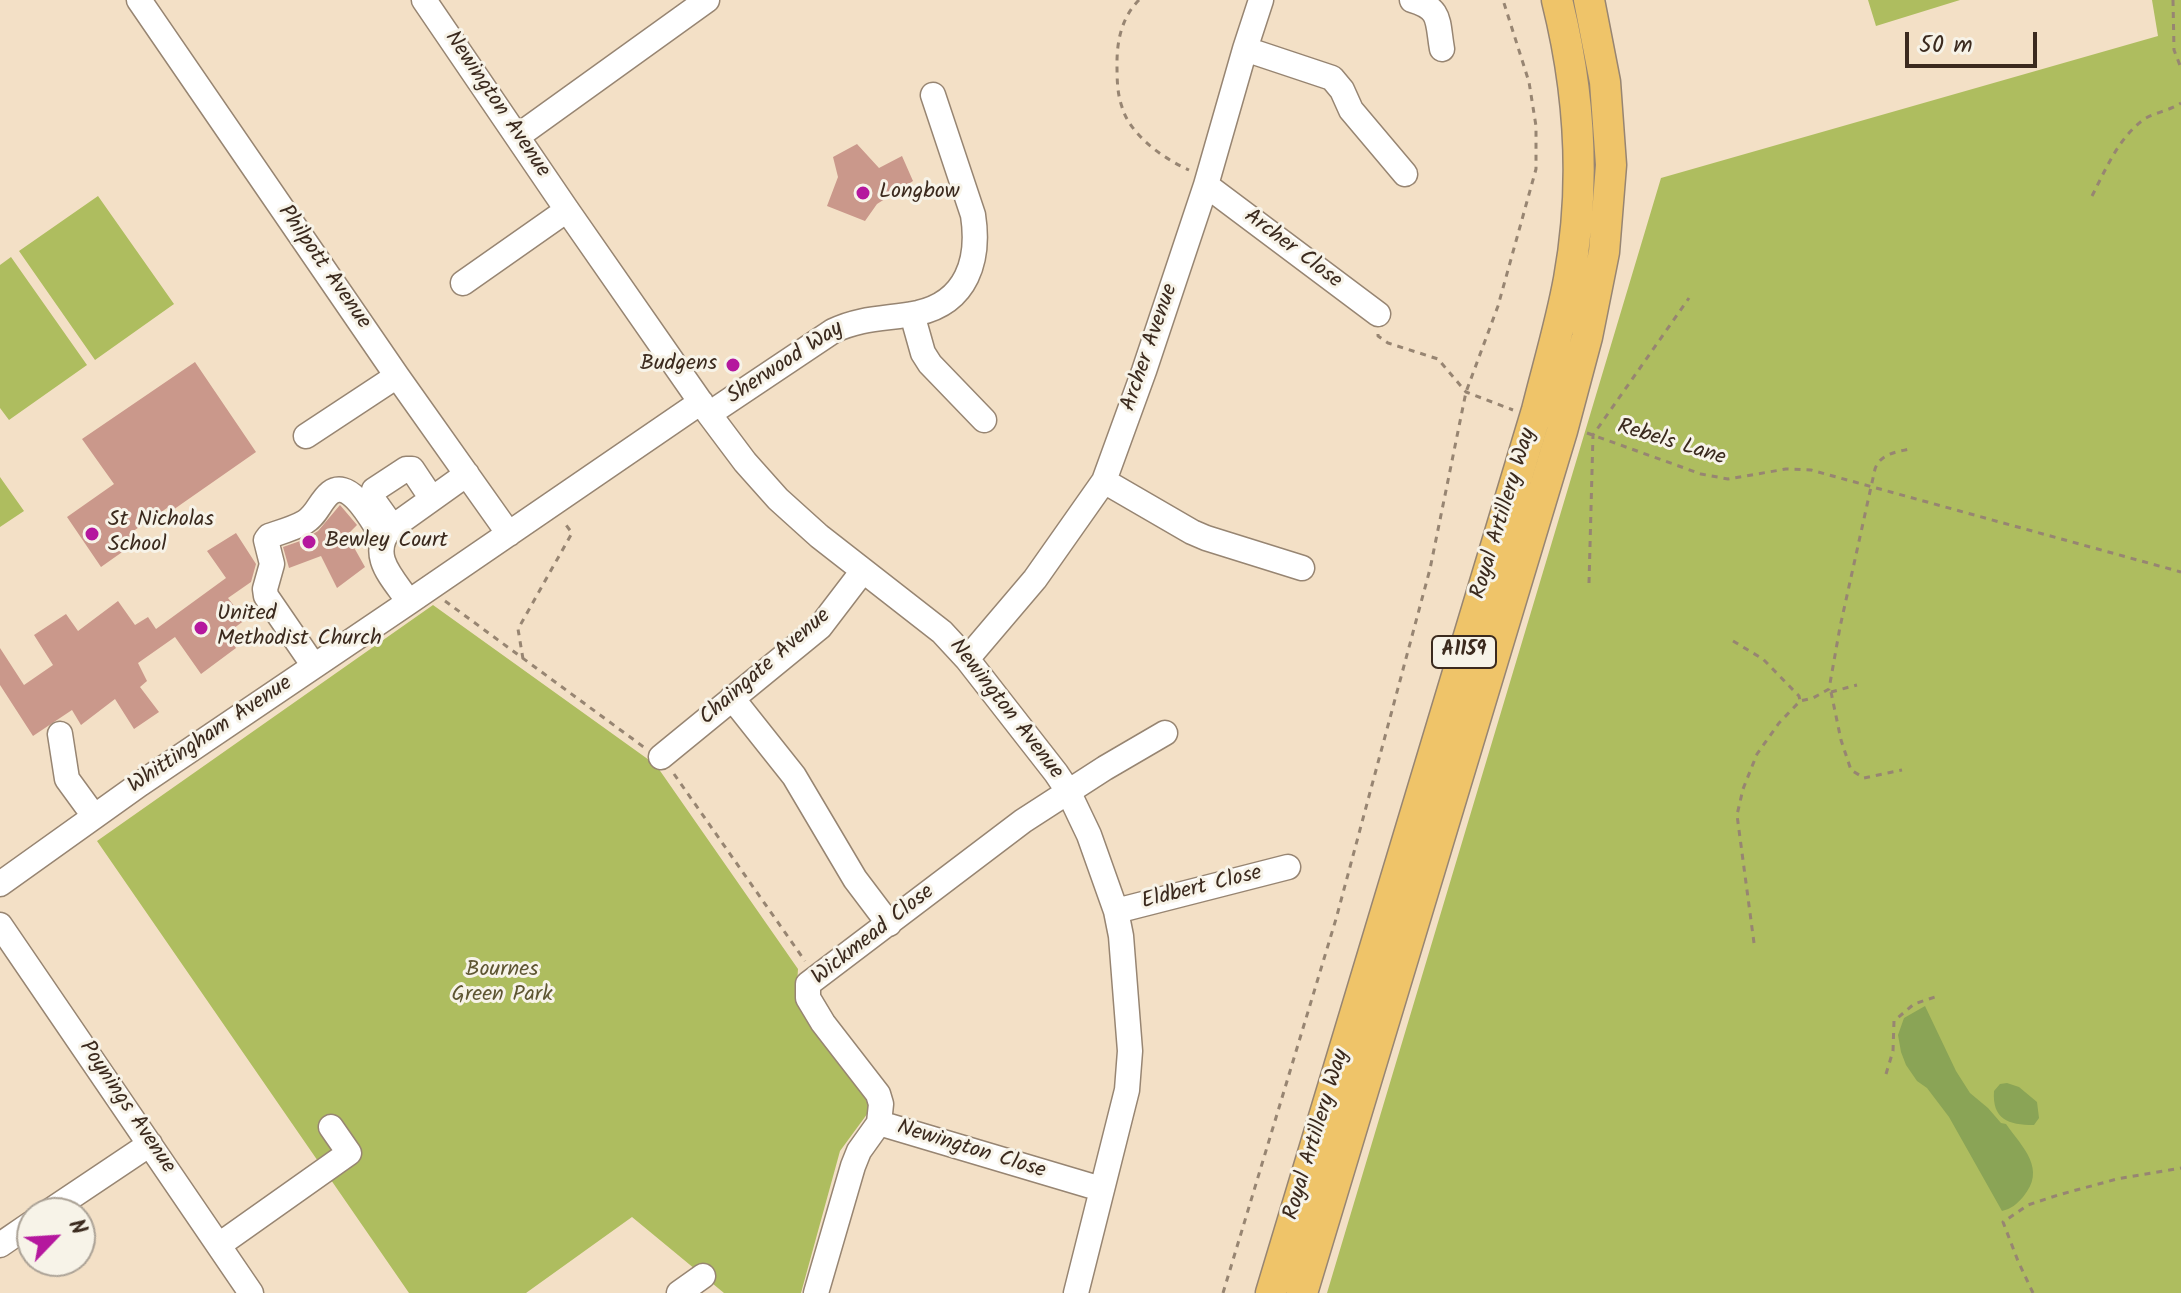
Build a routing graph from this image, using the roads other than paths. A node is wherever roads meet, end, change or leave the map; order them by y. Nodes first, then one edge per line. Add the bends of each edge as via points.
1 (139, 0) edge
2 (424, 0) edge
3 (707, 0) edge
4 (1261, 0) edge
5 (1412, 0) edge
6 (1557, 0) edge
7 (1589, 0) edge
8 (1245, 49) junction
9 (1442, 49) dead end
10 (933, 95) dead end
11 (518, 136) junction
12 (1405, 174) dead end
13 (1208, 181) junction
14 (567, 210) junction
15 (463, 283) dead end
16 (912, 314) junction
17 (1378, 314) road end
18 (397, 376) junction
19 (705, 408) junction
20 (984, 420) dead end
21 (306, 436) dead end
22 (467, 474) junction
23 (1104, 481) junction
24 (432, 499) junction
25 (388, 532) junction
26 (509, 534) junction
27 (1302, 568) dead end
28 (862, 572) junction
29 (419, 596) junction
30 (967, 659) junction
31 (314, 666) junction
32 (732, 698) junction
33 (1165, 733) dead end
34 (60, 734) dead end
35 (661, 757) road end
36 (1068, 791) junction
37 (94, 816) junction
38 (1288, 867) dead end
39 (0, 884) edge
40 (1116, 911) junction
41 (889, 924) junction
42 (3, 937) edge
43 (879, 1123) junction
44 (331, 1127) dead end
45 (150, 1144) junction
46 (1101, 1189) junction
47 (71, 1197) edge
48 (219, 1245) junction
49 (703, 1276) dead end
50 (251, 1293) edge
51 (679, 1293) edge
52 (816, 1293) edge
53 (1076, 1293) edge
54 (1271, 1293) edge
55 (1302, 1293) edge

1 - 18 street, Philpott Avenue
2 - 11 street, Newington Avenue
3 - 11 street
4 - 8 street, Archer Avenue
5 - 9 street via 1435,12
6 - 54 main road, Royal Artillery Way / A1159 via 1579,145 1576,231 1566,291 1537,410
7 - 55 main road, Royal Artillery Way / A1159 via 1605,82 1611,165 1604,252 1587,337
8 - 12 street via 1332,78 1351,110
8 - 13 street, Archer Avenue
10 - 16 street, Sherwood Way via 973,215 976,248 948,300
11 - 14 street, Newington Avenue
13 - 17 street, Archer Close
13 - 23 street, Archer Avenue
14 - 15 street
14 - 19 street, Newington Avenue
16 - 19 street, Sherwood Way via 849,323
16 - 20 street via 930,364
18 - 21 street
18 - 22 street, Philpott Avenue
19 - 26 street, Whittingham Avenue
19 - 28 street, Newington Avenue via 778,499
22 - 24 street
22 - 26 street, Philpott Avenue
23 - 27 street via 1192,532
23 - 30 street, Archer Avenue via 1035,579
24 - 25 street
24 - 25 street via 409,468 374,490 372,498
25 - 29 street via 379,548 382,559
25 - 31 street via 355,495 343,490 327,496 305,523 266,540 272,564 266,596
26 - 29 street, Whittingham Avenue
28 - 30 street, Newington Avenue via 942,632
28 - 32 street, Chaingate Avenue via 820,627
29 - 31 street, Whittingham Avenue
30 - 36 street, Newington Avenue
31 - 37 street, Whittingham Avenue
32 - 35 street, Chaingate Avenue
32 - 41 street via 794,776 855,879
33 - 36 street, Wickmead Close
34 - 37 street via 67,779
36 - 40 street, Newington Avenue
36 - 41 street, Wickmead Close
37 - 39 street, Whittingham Avenue
38 - 40 street, Eldbert Close
40 - 46 street, Newington Avenue via 1130,1051 1127,1090
41 - 43 street, Wickmead Close via 808,984 808,998 823,1023 878,1094
42 - 45 street, Poynings Avenue
43 - 46 street, Newington Close
43 - 52 street, Newington Close via 853,1166
44 - 48 street via 349,1153
45 - 47 street
45 - 48 street, Poynings Avenue
46 - 53 street, Newington Avenue
48 - 50 street, Poynings Avenue
49 - 51 street

